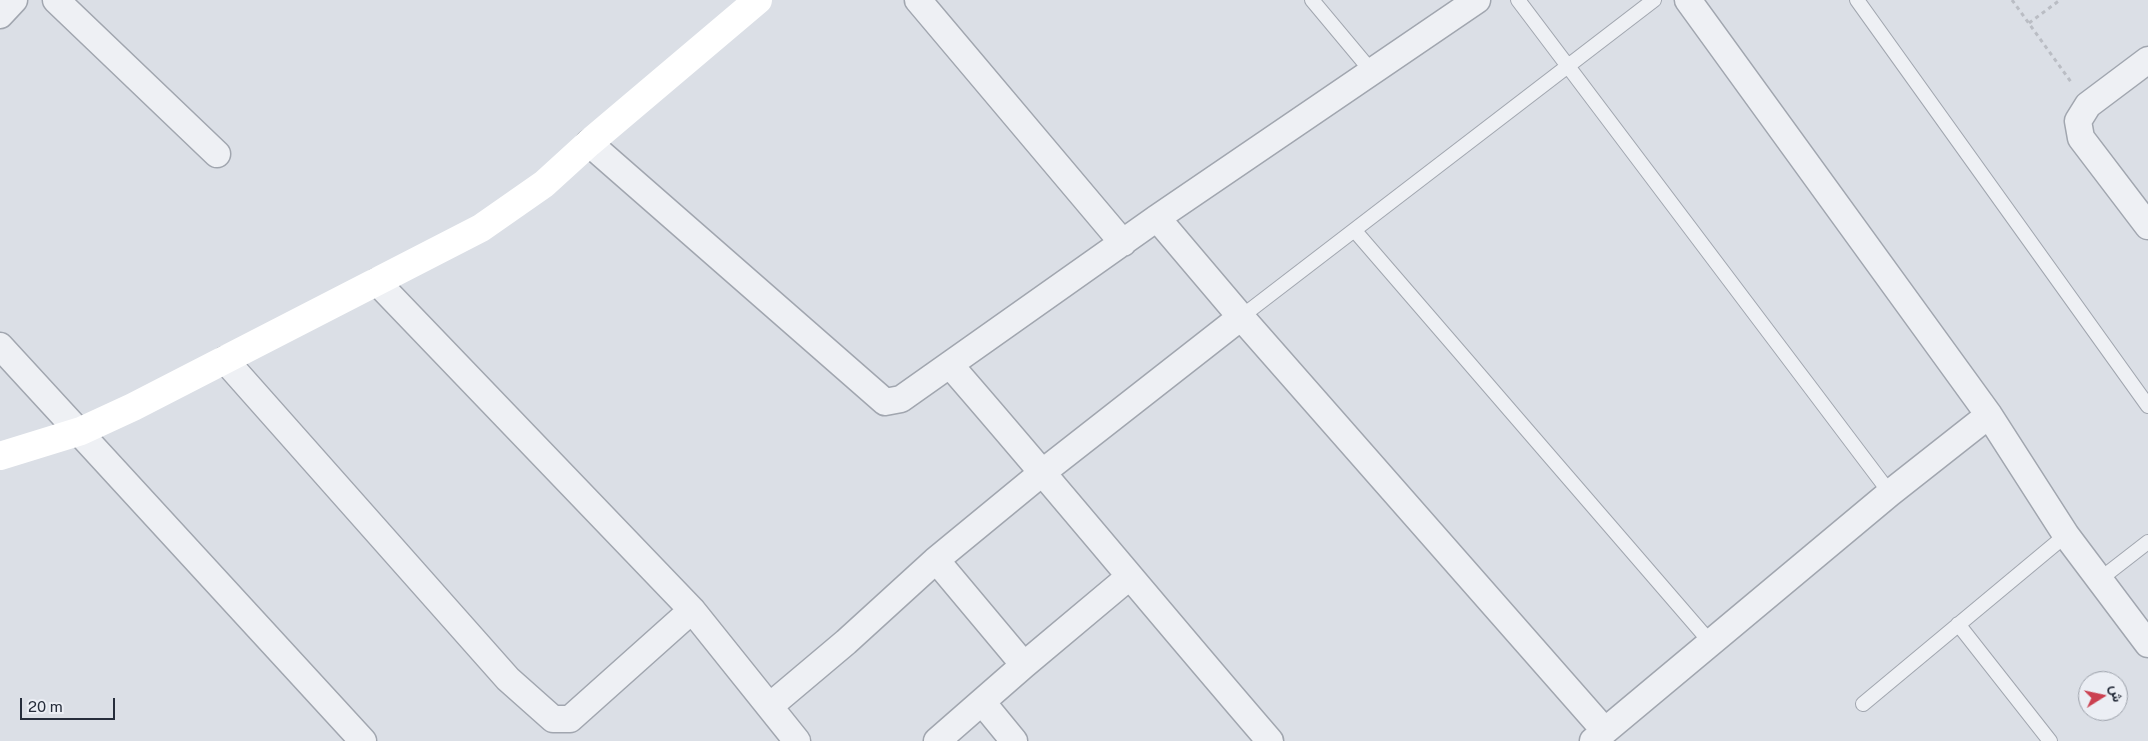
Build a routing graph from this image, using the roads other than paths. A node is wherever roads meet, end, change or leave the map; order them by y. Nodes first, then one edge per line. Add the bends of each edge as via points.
1 (14, 0) edge
2 (56, 0) edge
3 (758, 0) edge
4 (918, 0) edge
5 (1312, 0) edge
6 (1477, 0) edge
7 (1518, 0) edge
8 (1654, 0) edge
9 (1688, 0) edge
10 (1857, 0) edge
11 (0, 15) edge
12 (2148, 60) edge
13 (1567, 65) junction
14 (1373, 73) junction
15 (589, 143) junction
16 (217, 154) dead end
17 (1157, 218) junction
18 (2148, 226) edge
19 (1355, 231) junction
20 (1123, 243) junction
21 (377, 282) junction
22 (1241, 318) junction
23 (0, 346) edge
24 (225, 360) junction
25 (950, 365) junction
26 (2148, 406) edge
27 (1989, 415) junction
28 (80, 431) junction
29 (0, 456) edge
30 (1043, 472) junction
31 (1890, 493) junction
32 (2066, 534) junction
33 (2148, 542) edge
34 (936, 560) junction
35 (1129, 578) junction
36 (2099, 580) junction
37 (692, 610) junction
38 (1958, 624) junction
39 (1711, 643) junction
40 (2148, 644) edge
41 (1024, 665) junction
42 (982, 702) junction
43 (1863, 704) dead end
44 (770, 706) junction
45 (1604, 738) edge
46 (364, 741) edge
47 (797, 741) edge
48 (937, 741) edge
49 (1014, 741) edge
50 (1270, 741) edge
51 (2050, 741) edge

1 - 11 street
2 - 16 street
3 - 15 street
4 - 20 street
5 - 14 lane
6 - 14 street
7 - 13 lane
8 - 13 lane
9 - 27 street
10 - 26 lane
12 - 18 street via 2088,105 2078,121 2081,138
13 - 19 lane
13 - 31 lane
14 - 17 street
15 - 21 street via 544,184 481,228
15 - 25 street via 885,402 901,399
17 - 20 street
17 - 22 street
19 - 22 lane
19 - 39 lane
20 - 25 street
21 - 24 street
21 - 37 street
22 - 30 street
22 - 45 street
23 - 28 street
24 - 28 street
24 - 37 street via 508,679 553,719 570,719
25 - 30 street
27 - 31 street
27 - 32 street
28 - 29 street
28 - 46 street
30 - 34 street
30 - 35 street
31 - 39 street
32 - 36 street
32 - 38 lane
33 - 36 lane
34 - 41 street
34 - 44 street
35 - 41 street
35 - 50 street
36 - 40 street
37 - 44 street
38 - 43 lane
38 - 51 lane
39 - 45 street
41 - 42 street
42 - 48 street
42 - 49 street
44 - 47 street

